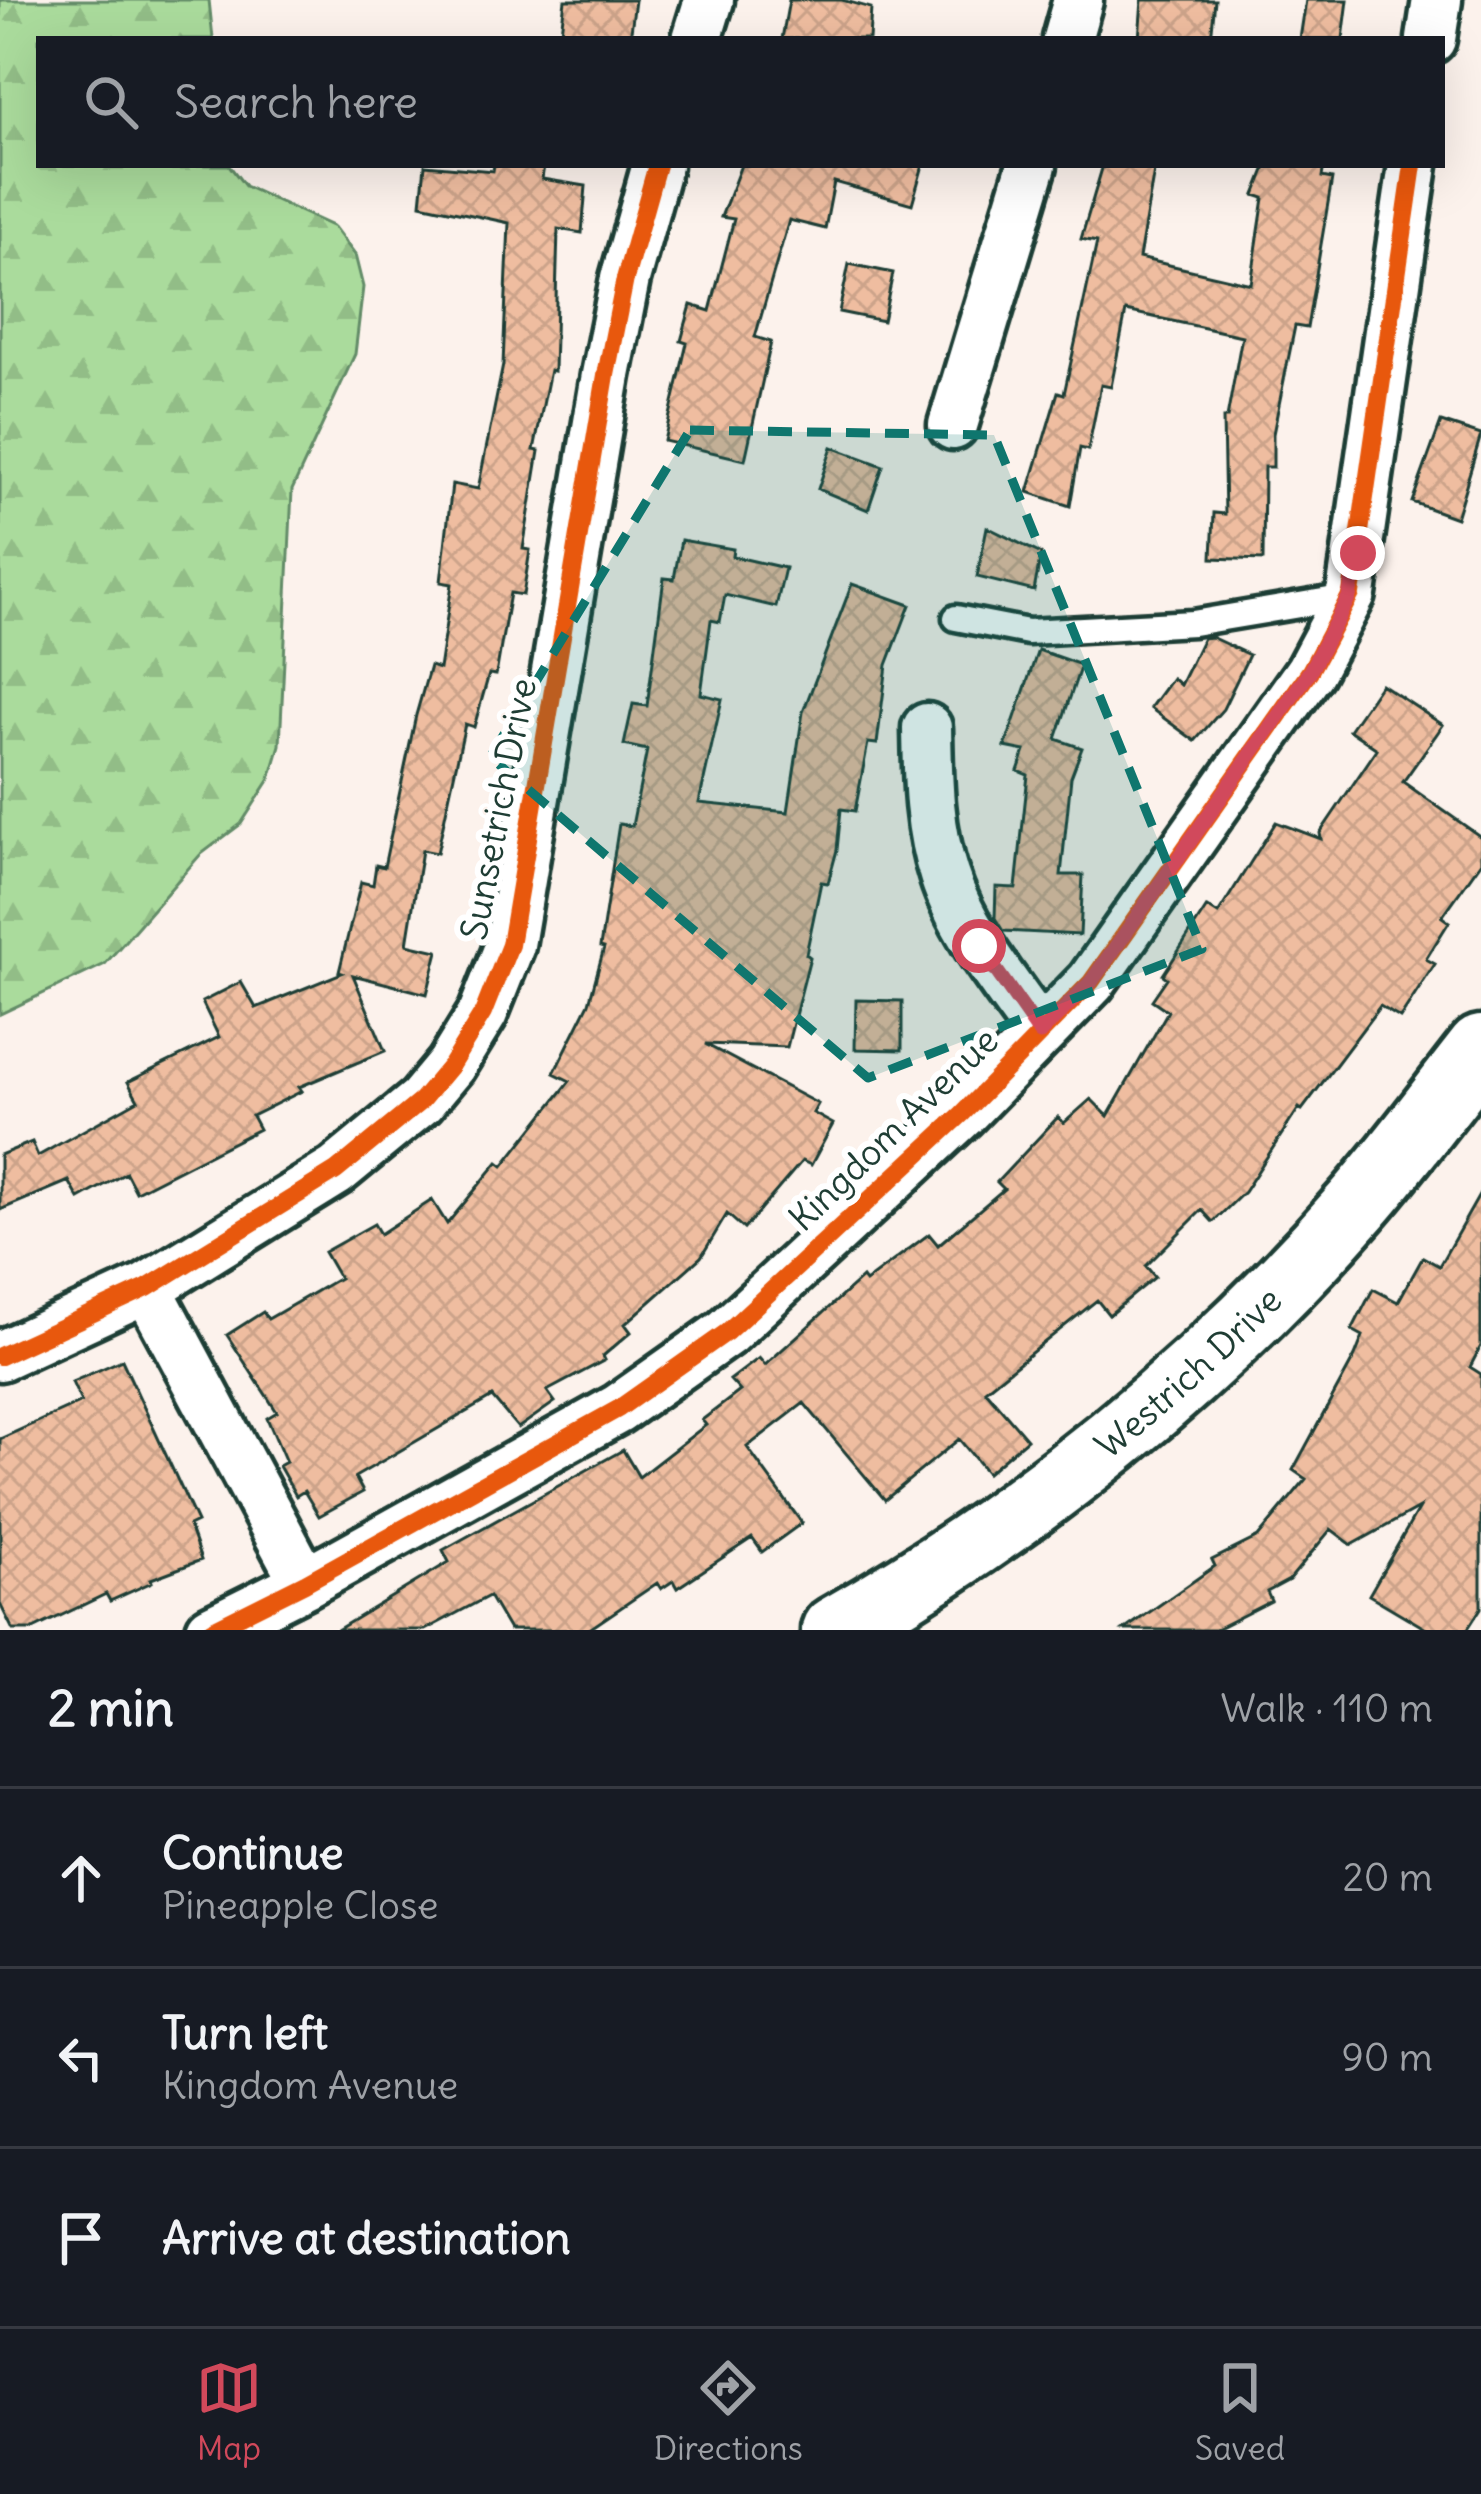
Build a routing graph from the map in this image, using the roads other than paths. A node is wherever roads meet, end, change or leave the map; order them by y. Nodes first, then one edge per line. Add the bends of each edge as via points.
1 (709, 0) edge
2 (1078, 0) edge
3 (1437, 0) edge
4 (698, 36) edge
5 (1068, 36) edge
6 (1431, 36) edge
7 (656, 168) edge
8 (1032, 168) edge
9 (1413, 168) edge
10 (953, 425) dead end
11 (1349, 597) junction
12 (956, 617) dead end
13 (927, 728) dead end
14 (1040, 1033) junction
15 (1481, 1049) edge
16 (147, 1288) junction
17 (0, 1356) edge
18 (305, 1583) junction
19 (211, 1630) edge
20 (835, 1630) edge

1 - 4 street
2 - 5 street
3 - 6 street
7 - 16 street, Sunsetrich Drive via 606,375 510,945 483,1013 421,1100 336,1171
8 - 10 street
9 - 11 street, Kingdom Avenue
11 - 12 lane via 1193,623 1028,632
11 - 14 street, Kingdom Avenue via 1310,671 1091,982
13 - 14 street via 928,808 944,878 979,946
14 - 18 street, Kingdom Avenue via 728,1332 618,1409
15 - 20 street, Westrich Drive via 1356,1207 1142,1416 1016,1516
16 - 17 street, Sunsetrich Drive
16 - 18 street
18 - 19 street, Kingdom Avenue

